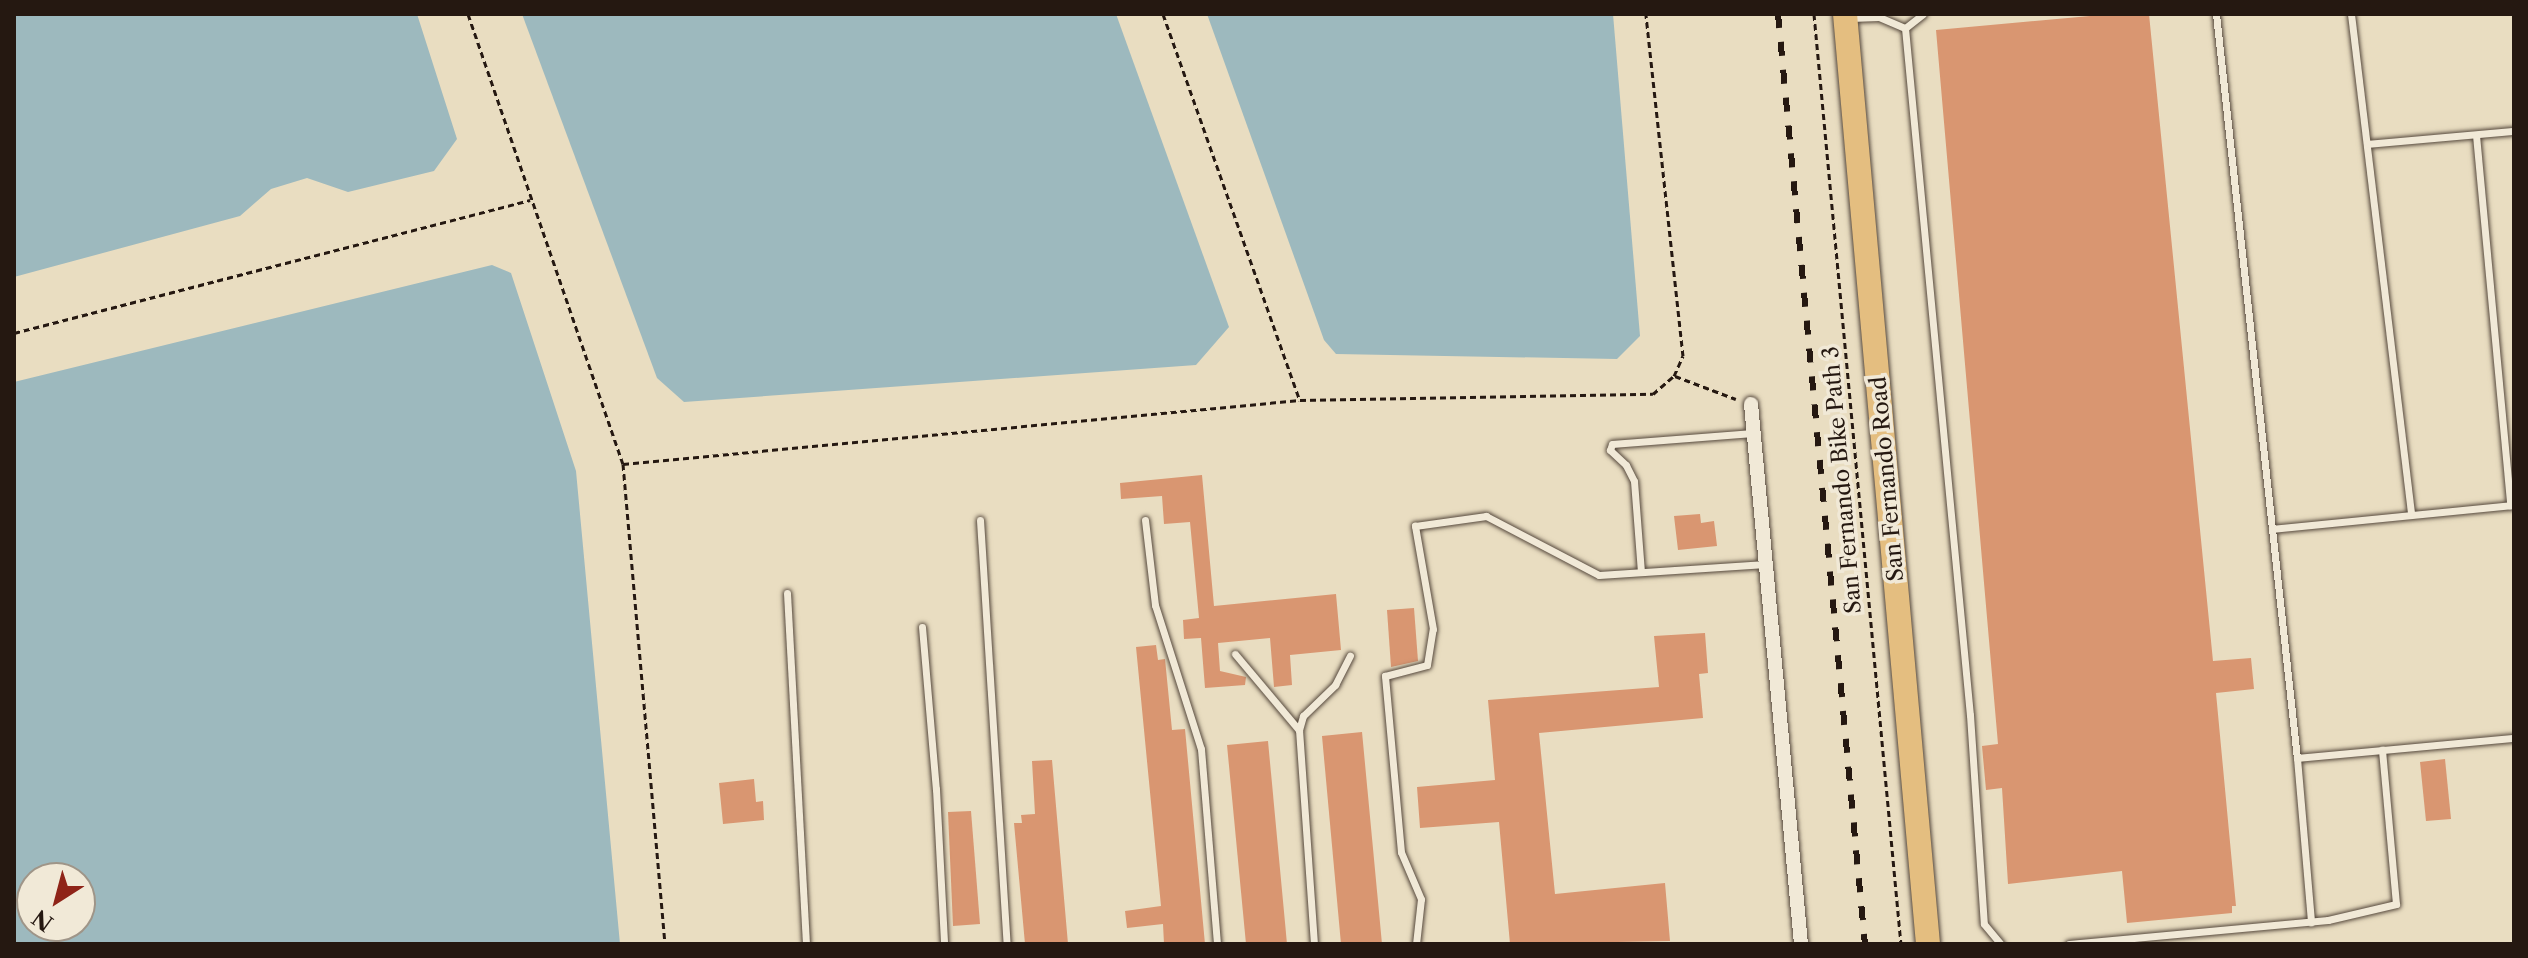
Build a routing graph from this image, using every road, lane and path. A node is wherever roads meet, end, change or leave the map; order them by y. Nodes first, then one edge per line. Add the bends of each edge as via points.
1 (468, 14) edge
2 (1163, 14) edge
3 (1646, 14) edge
4 (1814, 14) edge
5 (1923, 14) edge
6 (2216, 14) edge
7 (2351, 14) edge
8 (1845, 16) edge
9 (1905, 28) junction
10 (2514, 131) edge
11 (2476, 135) junction
12 (2367, 144) junction
13 (530, 200) junction
14 (14, 333) edge
15 (1674, 376) junction
16 (1300, 400) junction
17 (1751, 404) joint
18 (1753, 433) junction
19 (623, 464) junction
20 (2512, 505) edge
21 (2411, 513) junction
22 (980, 520) dead end
23 (1145, 520) dead end
24 (2272, 529) junction
25 (1766, 564) junction
26 (1641, 572) junction
27 (787, 593) dead end
28 (922, 627) dead end
29 (1235, 654) dead end
30 (1350, 656) dead end
31 (1299, 730) junction
32 (2514, 738) edge
33 (2382, 750) junction
34 (2297, 758) junction
35 (2311, 922) junction
36 (665, 944) edge
37 (806, 944) edge
38 (944, 944) edge
39 (1007, 944) edge
40 (1217, 944) edge
41 (1314, 944) edge
42 (1416, 944) edge
43 (1801, 944) edge
44 (1901, 944) edge
45 (1928, 944) edge
46 (2001, 944) edge
47 (2069, 944) edge

1 - 13 path
2 - 16 path
3 - 15 path via 1683,356
4 - 44 path, San Fernando Bike Path 3
5 - 9 lane
6 - 24 lane
7 - 12 lane
8 - 9 lane via 1879,17
8 - 45 main road, San Fernando Road
9 - 46 lane via 1970,715 1984,924
10 - 11 lane
11 - 12 lane
11 - 20 lane
12 - 21 lane
13 - 14 path
13 - 19 path
15 - 16 path via 1653,394
15 - 17 path
16 - 19 path
17 - 18 street
18 - 25 street
18 - 26 lane via 1612,444 1610,450 1634,481
19 - 36 path
20 - 21 lane
21 - 24 lane
22 - 39 lane
23 - 40 lane via 1155,605 1201,749
24 - 34 lane
25 - 26 lane
25 - 43 street
26 - 42 lane via 1599,575 1486,516 1415,526 1433,629 1427,665 1385,676 1401,852 1421,899
27 - 37 lane
28 - 38 lane
29 - 31 lane
30 - 31 lane via 1335,685 1303,716
31 - 41 lane
32 - 33 lane
33 - 34 lane
33 - 35 lane via 2396,904
34 - 35 lane
35 - 47 lane

